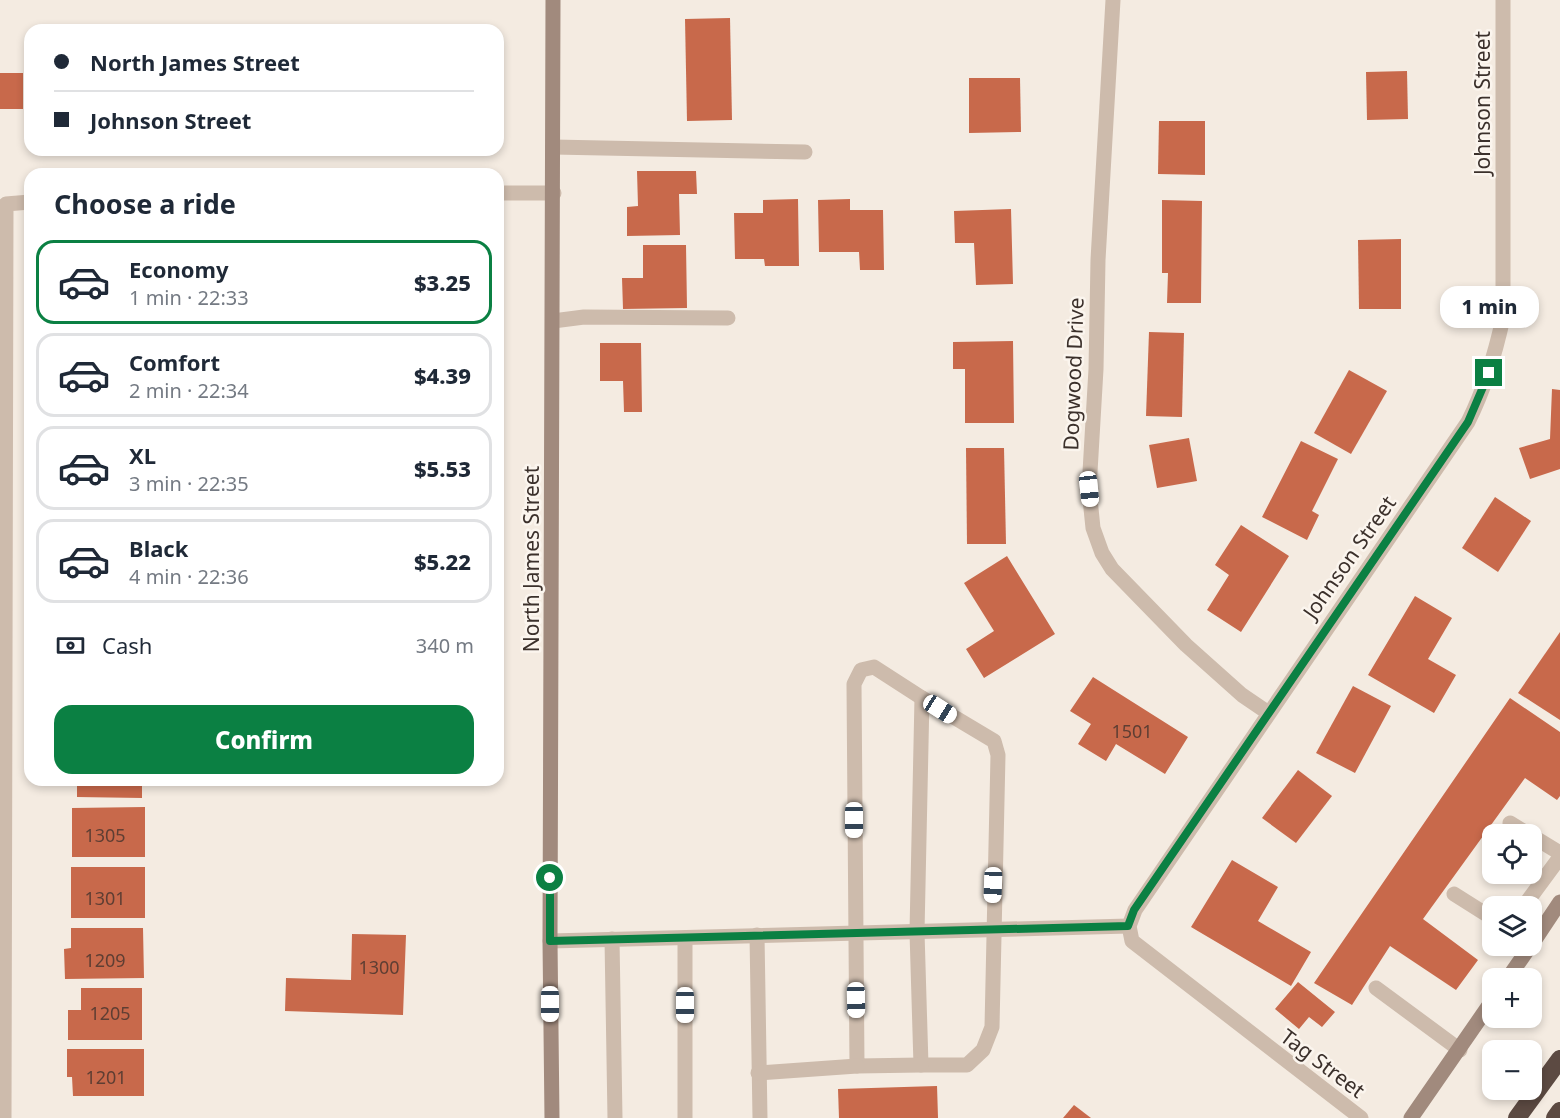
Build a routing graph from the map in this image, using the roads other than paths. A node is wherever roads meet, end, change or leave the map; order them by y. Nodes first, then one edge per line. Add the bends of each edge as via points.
1 (553, 0) edge
2 (1113, 0) edge
3 (1503, 0) edge
4 (553, 147) junction
5 (805, 152) dead end
6 (554, 192) junction
7 (504, 193) edge
8 (24, 202) edge
9 (728, 318) dead end
10 (553, 321) junction
11 (922, 698) junction
12 (1267, 712) junction
13 (1542, 843) edge
14 (1560, 855) edge
15 (1454, 894) dead end
16 (1531, 896) edge
17 (1560, 902) edge
18 (1482, 912) edge
19 (1128, 926) junction
20 (1542, 929) edge
21 (992, 930) junction
22 (917, 932) junction
23 (855, 933) junction
24 (757, 936) junction
25 (685, 938) junction
26 (612, 939) junction
27 (550, 941) junction
28 (1376, 988) dead end
29 (1482, 1016) edge
30 (1460, 1050) junction
31 (1560, 1059) edge
32 (921, 1065) junction
33 (857, 1066) junction
34 (758, 1073) junction
35 (1560, 1111) edge
36 (4, 1118) edge
37 (552, 1118) edge
38 (615, 1118) edge
39 (685, 1118) edge
40 (760, 1118) edge
41 (1361, 1118) edge
42 (1411, 1118) edge
43 (1517, 1118) edge
44 (1555, 1118) edge

1 - 4 street, North James Street
2 - 12 street, Dogwood Drive via 1089,489 1093,528 1112,569 1186,645
3 - 12 street, Johnson Street via 1503,318 1488,378 1468,422
4 - 5 street
4 - 6 street, North James Street
6 - 7 street
6 - 10 street, North James Street
8 - 36 street via 6,204
9 - 10 street via 584,317
10 - 27 street, North James Street
11 - 21 street via 994,741 998,755
11 - 22 street
11 - 23 street via 874,667 861,670 854,684
12 - 19 street, Johnson Street via 1134,910
13 - 14 street
14 - 16 street
15 - 18 street
17 - 20 street
19 - 21 street
19 - 41 street, Tag Street via 1132,940
21 - 22 street
21 - 32 street via 992,1027 983,1050 967,1065
22 - 23 street
22 - 32 street
23 - 24 street
23 - 33 street
24 - 25 street
24 - 34 street
25 - 26 street
25 - 39 street
26 - 27 street
26 - 38 street
27 - 37 street, North James Street
28 - 30 street
29 - 30 street
30 - 42 street
31 - 43 highway
32 - 33 street
33 - 34 street
34 - 40 street
35 - 44 highway

